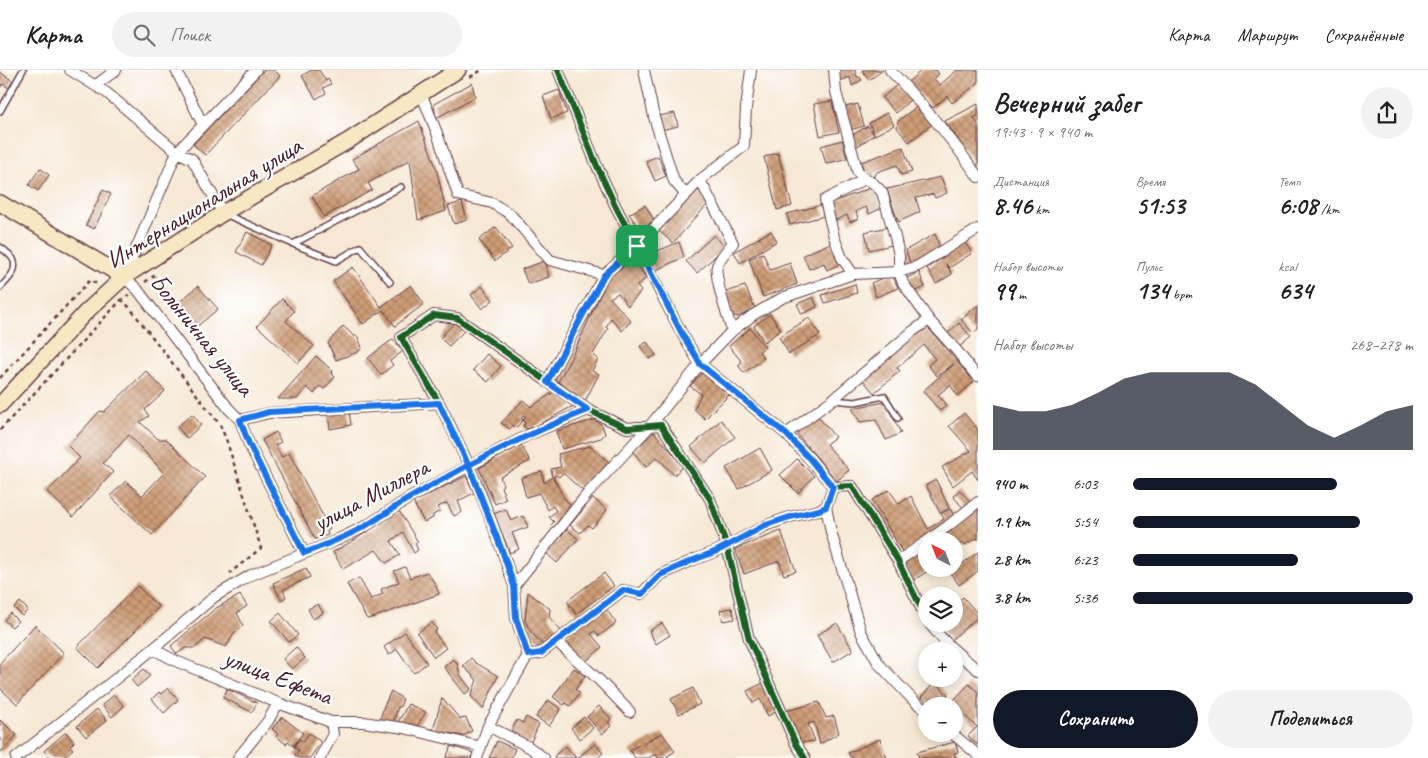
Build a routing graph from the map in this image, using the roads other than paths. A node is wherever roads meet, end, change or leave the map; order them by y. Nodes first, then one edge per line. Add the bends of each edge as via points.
1 (22, 70) edge
2 (70, 70) edge
3 (116, 70) edge
4 (176, 70) edge
5 (256, 70) edge
6 (558, 70) edge
7 (644, 70) edge
8 (751, 70) edge
9 (834, 70) edge
10 (890, 70) edge
11 (462, 75) edge
12 (96, 85) junction
13 (421, 93) junction
14 (0, 110) edge
15 (203, 125) junction
16 (177, 152) junction
17 (978, 177) edge
18 (865, 179) junction
19 (700, 180) junction
20 (401, 187) dead end
21 (685, 194) junction
22 (0, 203) edge
23 (222, 213) junction
24 (978, 229) edge
25 (293, 244) junction
26 (637, 246) junction
27 (0, 247) edge
28 (899, 272) junction
29 (853, 274) junction
30 (604, 275) junction
31 (124, 277) junction
32 (390, 282) dead end
33 (0, 288) edge
34 (929, 320) junction
35 (732, 331) junction
36 (700, 364) junction
37 (978, 376) edge
38 (547, 382) junction
39 (832, 400) junction
40 (439, 403) junction
41 (0, 405) edge
42 (588, 410) junction
43 (898, 418) dead end
44 (240, 420) junction
45 (649, 427) junction
46 (786, 434) junction
47 (469, 466) junction
48 (833, 487) junction
49 (978, 502) edge
50 (826, 507) junction
51 (939, 532) edge
52 (726, 546) junction
53 (918, 547) edge
54 (304, 553) junction
55 (898, 561) junction
56 (514, 586) junction
57 (918, 602) edge
58 (936, 632) edge
59 (556, 641) junction
60 (153, 649) junction
61 (528, 655) junction
62 (978, 670) edge
63 (278, 703) junction
64 (918, 704) edge
65 (630, 712) dead end
66 (331, 722) junction
67 (488, 726) junction
68 (963, 742) edge
69 (480, 747) junction
70 (978, 755) edge
71 (16, 758) edge
72 (238, 758) edge
73 (320, 758) edge
74 (477, 758) edge
75 (544, 758) edge
76 (805, 758) edge

1 - 14 lane
2 - 12 street
3 - 12 street
4 - 15 street
5 - 15 street
6 - 26 street via 597,166
7 - 21 street via 671,172
8 - 19 street via 744,146
9 - 18 street via 836,92 858,173
10 - 17 street via 929,112
11 - 13 main road, Интернациональная улица
12 - 16 street
13 - 23 main road, Интернациональная улица via 348,141
13 - 30 street via 458,194 492,202 510,214 550,260
15 - 16 street
16 - 23 street via 192,159
16 - 31 street
18 - 28 street via 882,192 899,255
18 - 29 street via 825,200 839,251
19 - 21 street
19 - 35 street via 733,243 717,266 719,287
20 - 25 lane
21 - 26 street
22 - 31 main road, Больничная улица
23 - 25 lane
23 - 31 main road, Интернациональная улица
24 - 28 street via 918,266
25 - 32 lane via 336,261 360,247
26 - 30 street
26 - 36 street
27 - 33 lane via 13,259 14,267 13,275
28 - 29 street
28 - 34 street via 902,283
29 - 35 street via 782,298
30 - 38 street
31 - 41 main road, Интернациональная улица via 86,312
31 - 44 street, Больничная улица
34 - 37 street
34 - 39 street
35 - 36 street
36 - 45 street
36 - 46 street
38 - 40 street via 457,318 434,315 400,337
38 - 42 street
39 - 43 lane via 855,402 884,396
39 - 46 street
40 - 44 street via 269,412
40 - 47 street
42 - 45 street via 627,428
42 - 47 street, улица Миллера via 528,435
44 - 54 street, Больничная улица
45 - 52 street via 661,425 710,499
45 - 56 street via 588,493
46 - 48 street
47 - 54 street, улица Миллера via 366,526
47 - 56 street
48 - 50 street
48 - 55 street via 852,486
49 - 51 street
50 - 52 street via 766,525
50 - 64 street via 861,632 878,664
52 - 59 street via 660,575 642,594 623,590
52 - 76 street via 749,639
53 - 55 street
54 - 60 street, улица Миллера via 251,575 214,597
55 - 57 street
56 - 61 street via 516,618
58 - 62 street
59 - 61 street via 541,653
59 - 65 street
60 - 63 street, улица Ефета
60 - 71 street, улица Миллера
61 - 67 street
63 - 66 street, улица Ефета
63 - 72 street
66 - 69 street, улица Ефета via 363,722 404,728
66 - 73 street via 333,734
67 - 69 street
67 - 75 street
68 - 70 street
69 - 74 street

